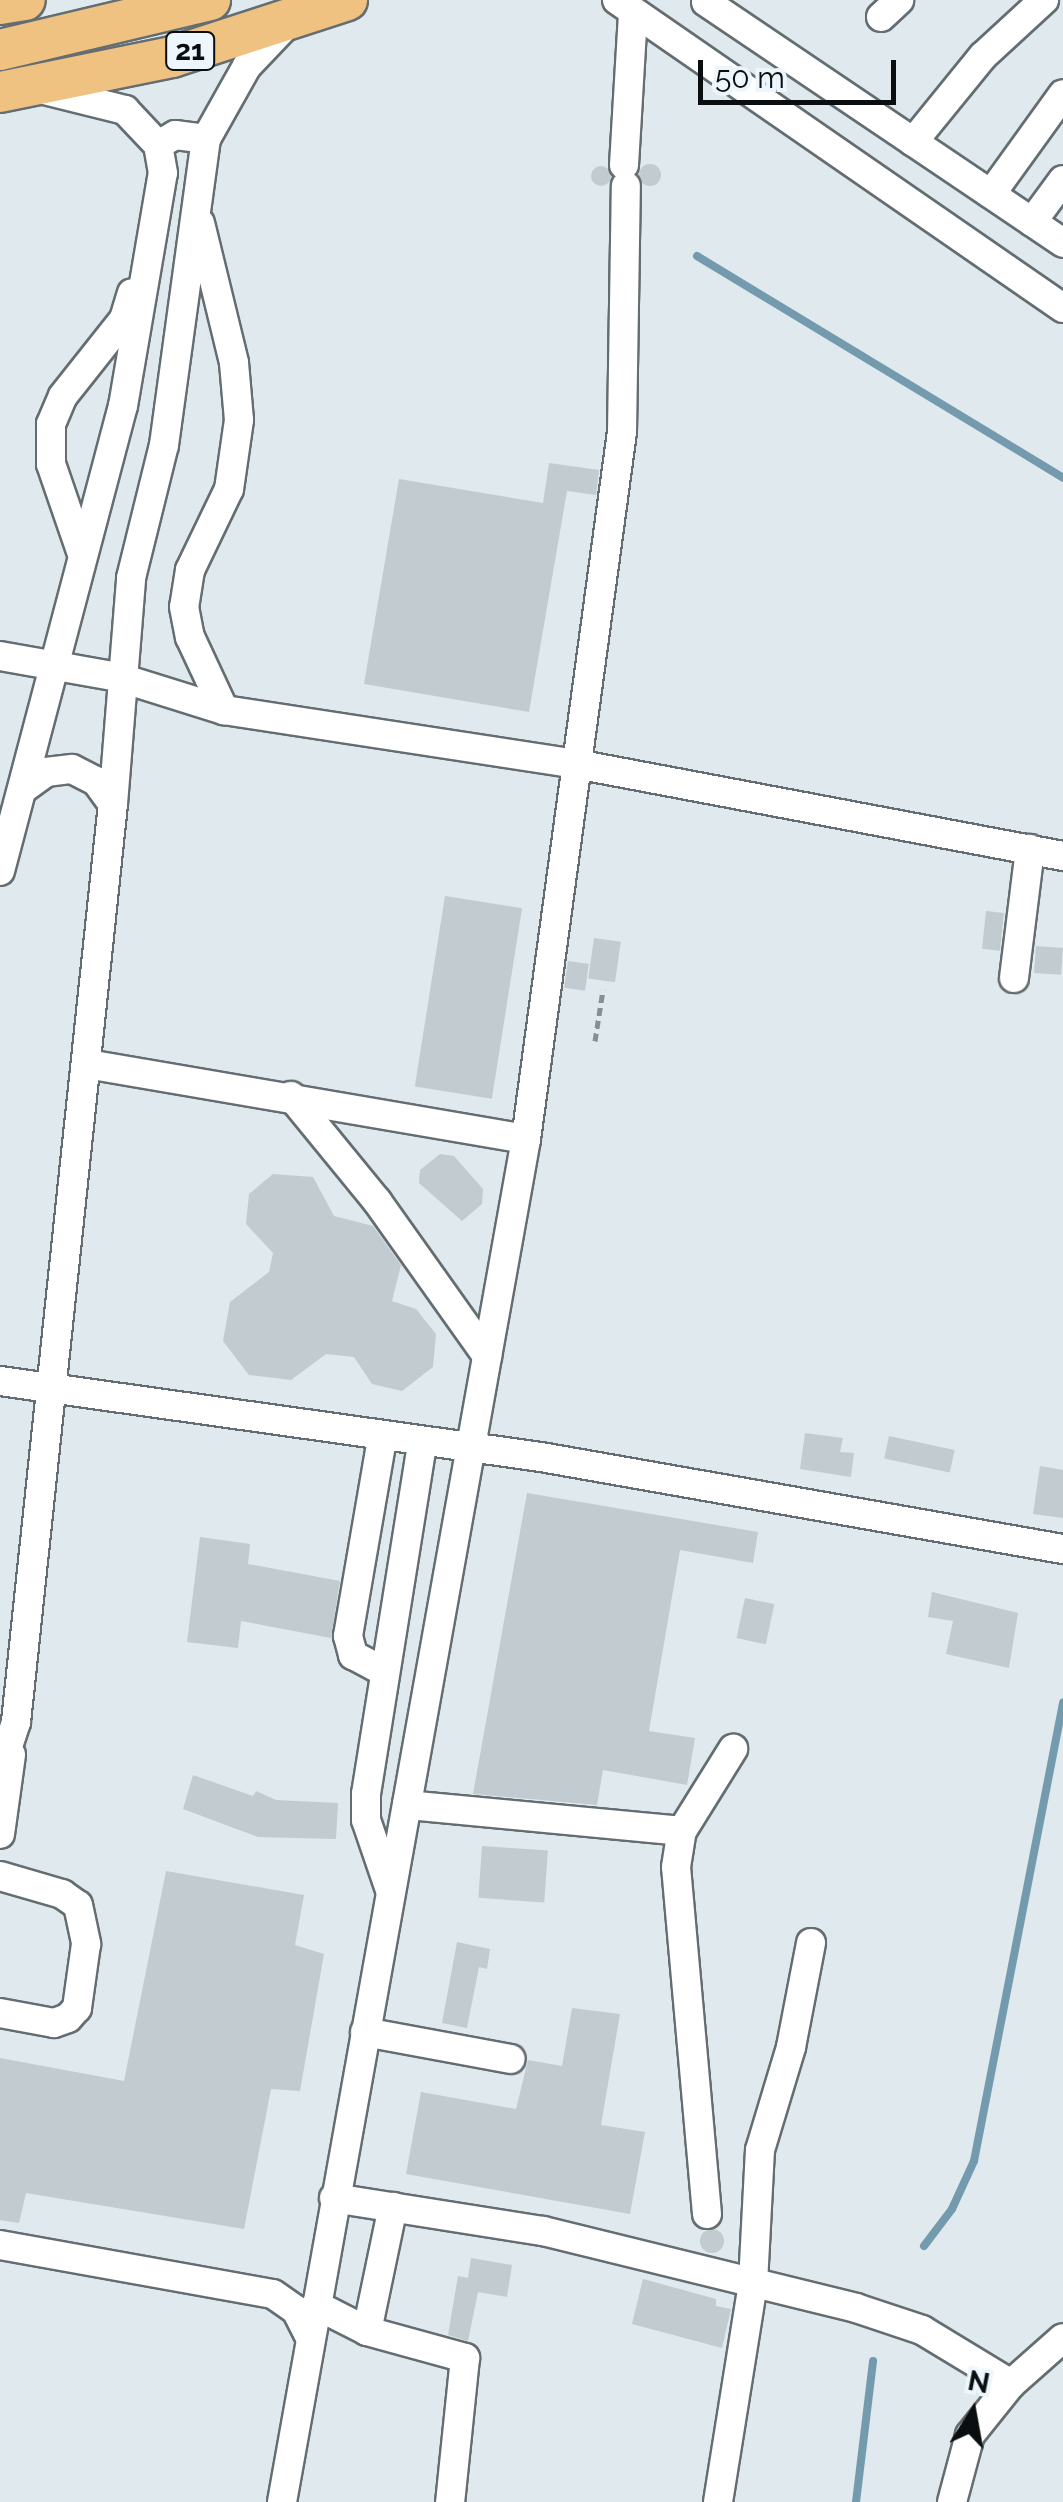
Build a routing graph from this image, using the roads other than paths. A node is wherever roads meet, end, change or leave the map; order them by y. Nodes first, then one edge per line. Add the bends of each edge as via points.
1 (25, 0) edge
2 (210, 0) edge
3 (347, 0) edge
4 (1044, 0) edge
5 (1053, 0) edge
6 (707, 1) edge
7 (0, 4) edge
8 (625, 6) edge
9 (1063, 14) edge
10 (288, 23) junction
11 (673, 41) junction
12 (0, 50) edge
13 (10, 86) edge
14 (1063, 94) edge
15 (206, 138) junction
16 (913, 142) junction
17 (158, 146) junction
18 (1063, 180) edge
19 (991, 194) junction
20 (196, 207) junction
21 (159, 210) junction
22 (1032, 222) junction
23 (1063, 243) edge
24 (1063, 308) edge
25 (124, 406) junction
26 (168, 416) junction
27 (82, 555) junction
28 (0, 656) edge
29 (52, 664) junction
30 (118, 677) junction
31 (224, 710) junction
32 (576, 764) junction
33 (23, 789) junction
34 (113, 804) junction
35 (1030, 849) junction
36 (1063, 856) edge
37 (0, 870) edge
38 (1014, 978) dead end
39 (86, 1064) junction
40 (291, 1096) junction
41 (526, 1139) junction
42 (487, 1356) junction
43 (0, 1380) edge
44 (52, 1388) junction
45 (382, 1439) junction
46 (422, 1446) junction
47 (471, 1446) junction
48 (1063, 1548) edge
49 (385, 1672) junction
50 (733, 1749) dead end
51 (5, 1763) edge
52 (408, 1806) junction
53 (682, 1832) junction
54 (0, 1834) edge
55 (0, 1876) edge
56 (392, 1896) junction
57 (811, 1944) dead end
58 (0, 2013) edge
59 (364, 2032) junction
60 (512, 2058) dead end
61 (334, 2198) junction
62 (393, 2206) junction
63 (707, 2214) dead end
64 (0, 2246) edge
65 (322, 2268) junction
66 (753, 2283) junction
67 (273, 2294) junction
68 (316, 2305) junction
69 (367, 2331) junction
70 (310, 2338) junction
71 (1063, 2338) edge
72 (1012, 2384) junction
73 (282, 2502) edge
74 (450, 2502) edge
75 (718, 2502) edge
76 (952, 2502) edge

1 - 7 highway
2 - 12 highway
3 - 10 highway, 21
4 - 16 street via 983,56
5 - 9 street
6 - 11 street
6 - 16 street
8 - 11 street
8 - 32 street via 622,432
10 - 13 highway, 21
10 - 15 street via 247,66
11 - 24 street
13 - 17 street via 125,110
14 - 19 street
15 - 17 street via 175,135
15 - 20 street
16 - 19 street
17 - 21 street
18 - 22 street
19 - 22 street
20 - 26 street
20 - 31 street via 234,363 239,420 229,489 190,570 184,608 190,637
21 - 25 street
21 - 27 street via 124,319 63,396 52,424 50,464
22 - 23 street
25 - 26 street
25 - 27 street
26 - 30 street via 130,578
27 - 29 street
28 - 29 street
29 - 30 street
29 - 33 street
30 - 31 street
30 - 34 street
31 - 32 street
32 - 35 street
32 - 41 street
33 - 34 street via 46,772 72,769 96,781
33 - 37 street
34 - 39 street
35 - 36 street
35 - 38 street
39 - 40 street
39 - 44 street
40 - 41 street
40 - 42 street via 377,1201
41 - 42 street
42 - 47 street
43 - 44 street
44 - 45 street
44 - 51 street
45 - 46 street
45 - 49 street via 348,1636 353,1655
46 - 47 street
46 - 49 street
47 - 48 street
47 - 52 street
49 - 56 street via 366,1820
50 - 53 street
51 - 54 street
52 - 53 street
52 - 56 street
53 - 63 street via 676,1913
55 - 58 street via 42,1886 78,1905 86,1944 76,2008 68,2018 54,2023
56 - 59 street
57 - 66 street via 791,2047 760,2150
59 - 60 street
59 - 61 street
61 - 62 street
61 - 65 street
62 - 66 street via 543,2231
62 - 69 street
64 - 67 street
65 - 67 street via 293,2291
65 - 68 street
66 - 72 street via 922,2330
66 - 75 street
67 - 70 street via 296,2310
68 - 69 street
68 - 70 street
69 - 74 street via 465,2358
70 - 73 street
71 - 72 street
72 - 76 street via 970,2435

